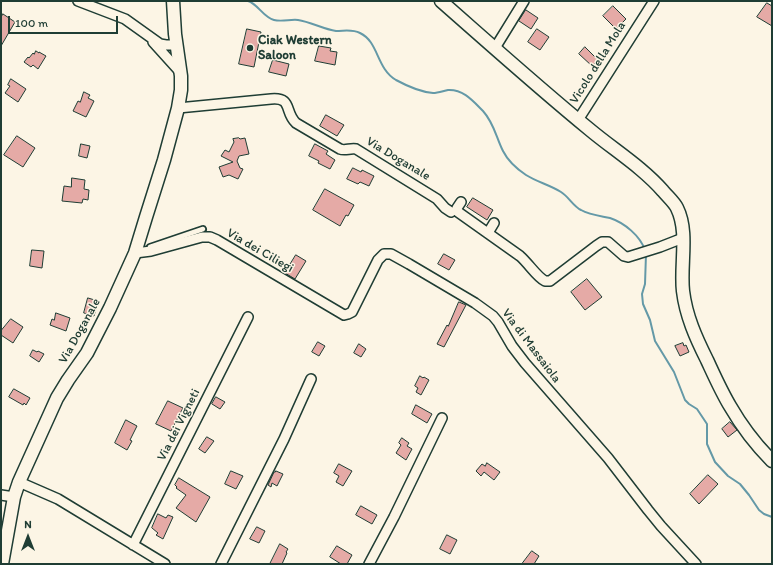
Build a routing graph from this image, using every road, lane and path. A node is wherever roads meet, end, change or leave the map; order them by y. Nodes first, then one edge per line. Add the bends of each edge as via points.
1 (78, 1) edge
2 (173, 1) edge
3 (441, 1) edge
4 (524, 1) edge
5 (654, 1) edge
6 (143, 32) junction
7 (176, 45) junction
8 (495, 48) junction
9 (181, 73) junction
10 (178, 108) junction
11 (578, 120) junction
12 (461, 202) dead end
13 (451, 212) dead end
14 (494, 223) dead end
15 (204, 229) dead end
16 (488, 233) junction
17 (683, 238) junction
18 (135, 250) junction
19 (343, 314) joint
20 (248, 317) dead end
21 (311, 379) dead end
22 (442, 418) dead end
23 (772, 461) edge
24 (19, 482) junction
25 (1, 495) edge
26 (14, 497) junction
27 (133, 545) junction
28 (2, 564) edge
29 (165, 564) edge
30 (221, 564) edge
31 (369, 564) edge
32 (696, 564) edge

1 - 6 street via 121,17
2 - 7 main road, Via Doganale
3 - 8 main road, Vicolo della Mola
4 - 8 street
5 - 11 street, Vicolo della Mola
6 - 7 street via 160,44
6 - 9 street
7 - 9 main road, Via Doganale
8 - 11 main road, Vicolo della Mola
9 - 10 main road, Via Doganale
10 - 13 street, Via Doganale via 282,99 296,123 340,149 356,150 437,199
10 - 18 main road, Via Doganale
11 - 17 main road, Vicolo della Mola via 635,164 673,202 680,215
12 - 16 street via 457,211
14 - 16 street
15 - 18 lane
16 - 17 street via 520,256 545,281 602,242 608,242 628,257
17 - 23 main road, Vicolo della Mola via 683,290 693,330 730,407
18 - 19 street, Via dei Ciliegi via 151,251 210,237
18 - 24 main road, Via Doganale via 110,308 90,347 57,398
19 - 32 street, Via di Massaiola via 352,312 378,260 386,253 408,262 476,302 495,319 525,364
20 - 27 street, Via dei Vigneti
21 - 30 street
22 - 31 street
24 - 26 main road, Via Doganale
24 - 27 street via 58,499
25 - 26 street
26 - 28 main road, Via Doganale
27 - 29 street

